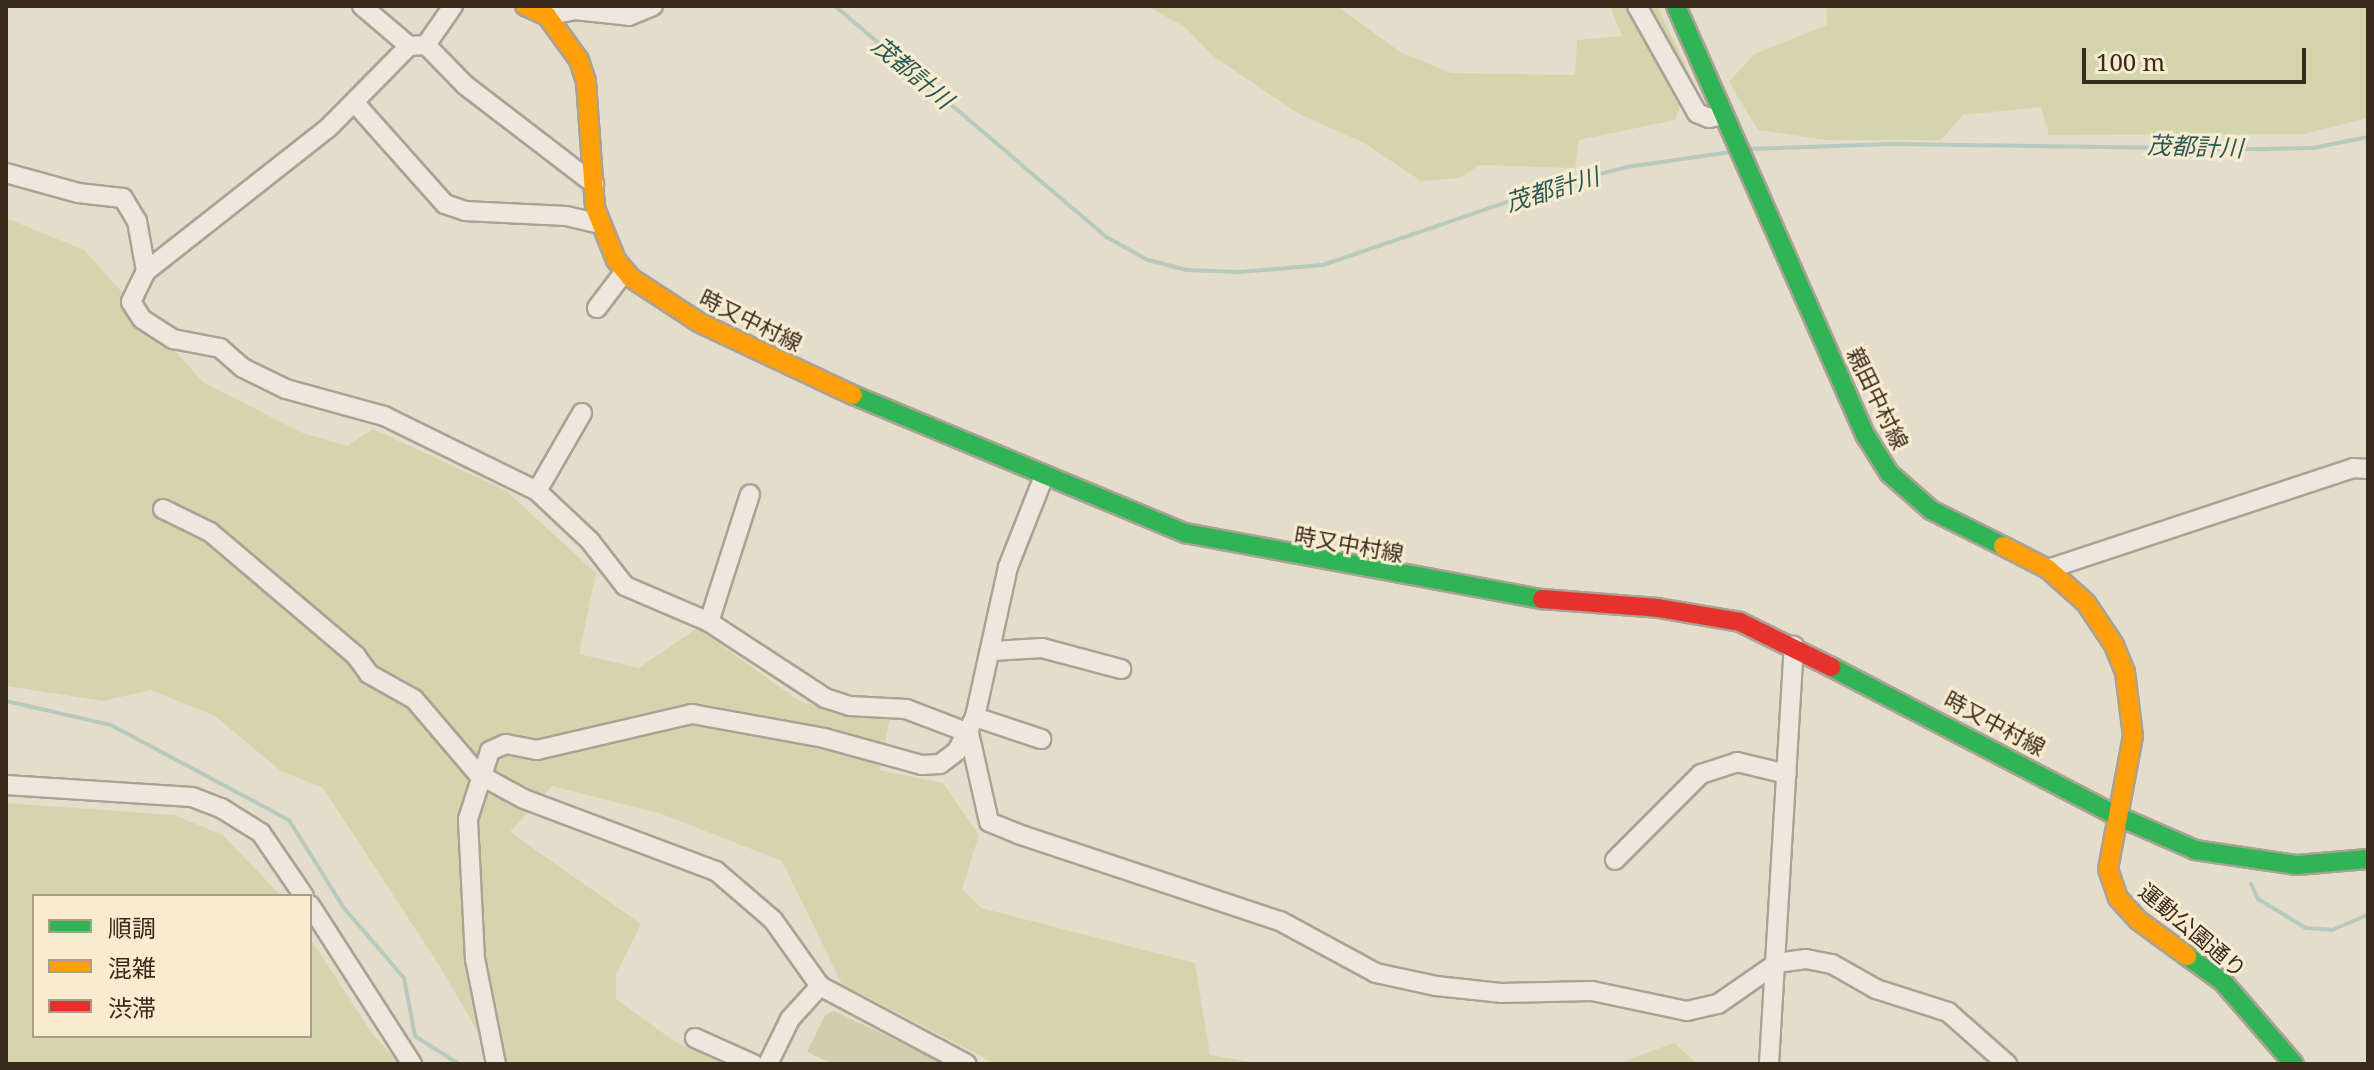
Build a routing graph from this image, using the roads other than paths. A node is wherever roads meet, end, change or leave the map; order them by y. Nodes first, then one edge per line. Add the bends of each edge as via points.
1 (362, 6) edge
2 (453, 6) edge
3 (525, 6) edge
4 (653, 6) edge
5 (1637, 6) edge
6 (1676, 6) edge
7 (547, 16) junction
8 (418, 45) junction
9 (354, 102) junction
10 (1723, 115) junction
11 (6, 173) edge
12 (594, 184) junction
13 (600, 224) junction
14 (146, 271) junction
15 (625, 271) junction
16 (597, 308) dead end
17 (582, 413) dead end
18 (2368, 469) edge
19 (1044, 476) junction
20 (537, 491) junction
21 (750, 494) dead end
22 (163, 509) dead end
23 (2048, 569) junction
24 (709, 622) junction
25 (1794, 646) junction
26 (992, 651) junction
27 (1121, 669) dead end
28 (972, 725) junction
29 (1041, 739) dead end
30 (478, 774) junction
31 (1787, 774) junction
32 (6, 785) edge
33 (2115, 815) junction
34 (2368, 859) edge
35 (1615, 860) dead end
36 (303, 894) edge
37 (312, 908) edge
38 (1777, 963) junction
39 (820, 986) junction
40 (695, 1038) dead end
41 (412, 1064) edge
42 (496, 1064) edge
43 (753, 1064) edge
44 (768, 1064) edge
45 (967, 1064) edge
46 (1769, 1064) edge
47 (2007, 1064) edge
48 (2294, 1064) edge

1 - 8 street
2 - 8 street
3 - 7 main road, 時又中村線
4 - 7 street via 629,16 575,10
5 - 10 street via 1697,113 1709,118
6 - 10 main road, 親田中村線
7 - 12 main road, 時又中村線 via 579,60 586,82
8 - 9 street
8 - 12 street
9 - 13 street via 445,204 465,211 566,216
9 - 14 street via 318,137
10 - 23 main road, 親田中村線 via 1866,436 1889,473 1931,510
11 - 14 street via 78,193 123,198 137,221
12 - 13 main road, 時又中村線
13 - 15 main road, 時又中村線
14 - 20 street via 131,302 142,319 173,339 220,348 243,368 286,389 384,416
15 - 16 street
15 - 19 main road, 時又中村線 via 649,295 700,323
17 - 20 street
18 - 23 street via 2353,468
19 - 25 main road, 時又中村線 via 1185,533 1282,556 1508,597 1702,613 1740,622
19 - 26 street via 1008,567
20 - 24 street via 590,541 625,586
21 - 24 street
22 - 30 street via 210,532 356,656 369,674 414,699
23 - 33 main road, 親田中村線 via 2094,614 2125,672 2133,736
24 - 28 street via 825,698
25 - 31 street
25 - 33 main road, 時又中村線
26 - 27 street via 1042,648
26 - 28 street
28 - 29 street
28 - 30 street via 940,764 922,765 824,738 692,714 537,750 506,744 490,751
28 - 38 street via 989,822 1280,921 1376,973 1501,993 1624,994 1687,1011 1718,1004
30 - 39 street via 524,799 716,871 773,920
30 - 42 street via 468,819 475,959
31 - 35 street via 1737,762 1701,774
31 - 38 street
32 - 36 street via 192,797 261,833
33 - 34 main road, 時又中村線 via 2195,850 2235,859 2297,865
33 - 48 main road, 運動公園通り via 2108,869 2118,898 2138,920 2223,982
37 - 41 street
38 - 46 street
38 - 47 street via 1806,959 1832,964 1876,989 1948,1012
39 - 44 street via 790,1019
39 - 45 street
40 - 43 street

